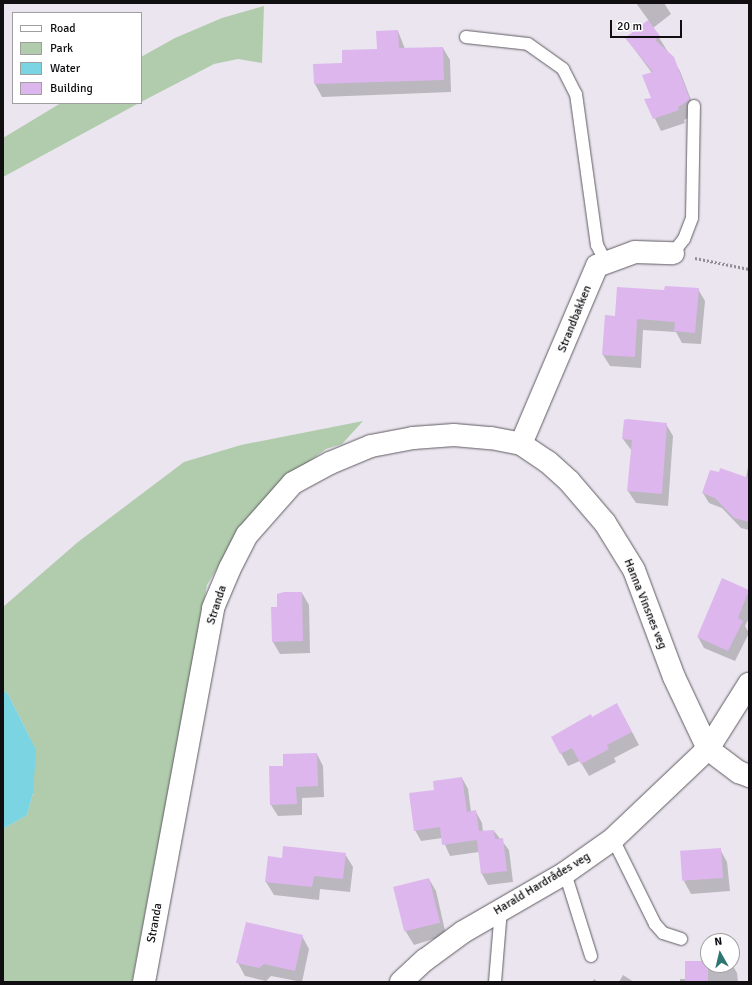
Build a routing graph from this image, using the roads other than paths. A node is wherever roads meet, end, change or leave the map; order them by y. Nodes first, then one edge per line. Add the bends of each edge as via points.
1 (466, 37) dead end
2 (694, 106) dead end
3 (673, 253) joint
4 (605, 261) junction
5 (521, 444) junction
6 (749, 684) edge
7 (708, 749) junction
8 (749, 776) edge
9 (614, 839) junction
10 (566, 873) junction
11 (501, 909) junction
12 (681, 939) dead end
13 (591, 956) dead end
14 (144, 982) edge
15 (401, 982) edge
16 (495, 982) edge

1 - 4 lane via 528,44 563,70 576,94 597,245
2 - 3 lane via 692,218 684,239
3 - 4 street via 635,252
4 - 5 street, Strandbakken via 597,266
5 - 7 street, Hanna Vinsnes veg via 548,462 569,481 624,552 634,570 674,677
5 - 14 street, Stranda via 454,435 413,438 371,446 292,483 247,535 214,608
6 - 7 street, Harald Hardrådes veg
7 - 8 street, Hanna Vinsnes veg via 739,772
7 - 9 street, Harald Hardrådes veg
9 - 10 street, Harald Hardrådes veg
9 - 12 lane via 655,924 663,933
10 - 11 street, Harald Hardrådes veg
10 - 13 lane
11 - 15 street, Harald Hardrådes veg via 438,950
11 - 16 lane

